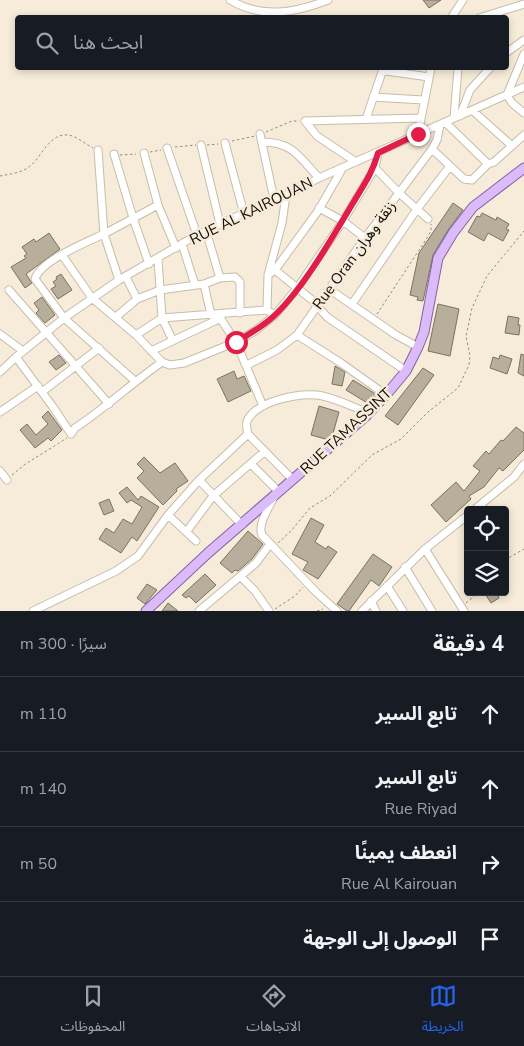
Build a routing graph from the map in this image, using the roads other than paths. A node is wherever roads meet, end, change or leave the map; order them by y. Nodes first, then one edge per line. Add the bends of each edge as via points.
1 (230, 0) edge
2 (328, 0) edge
3 (463, 0) edge
4 (524, 4) edge
5 (453, 15) edge
6 (492, 15) edge
7 (523, 44) edge
8 (509, 51) edge
9 (524, 54) edge
10 (431, 70) edge
11 (458, 70) edge
12 (488, 70) edge
13 (429, 77) junction
14 (524, 87) edge
15 (507, 95) junction
16 (373, 97) junction
17 (424, 100) junction
18 (473, 111) junction
19 (524, 113) edge
20 (457, 117) junction
21 (420, 118) junction
22 (366, 120) junction
23 (443, 124) junction
24 (418, 134) junction
25 (524, 135) edge
26 (225, 143) road end
27 (201, 146) road end
28 (511, 146) junction
29 (167, 148) road end
30 (432, 149) junction
31 (98, 150) road end
32 (144, 153) road end
33 (378, 153) junction
34 (114, 154) road end
35 (356, 162) junction
36 (488, 164) junction
37 (450, 166) junction
38 (374, 168) junction
39 (524, 168) edge
40 (342, 169) junction
41 (319, 178) junction
42 (398, 193) junction
43 (286, 195) junction
44 (274, 198) junction
45 (158, 205) junction
46 (319, 208) junction
47 (417, 209) junction
48 (244, 214) junction
49 (133, 218) junction
50 (428, 219) road end
51 (343, 221) junction
52 (220, 224) junction
53 (206, 231) junction
54 (104, 234) junction
55 (197, 235) junction
56 (365, 238) junction
57 (179, 246) junction
58 (62, 255) junction
59 (158, 259) junction
60 (149, 264) junction
61 (275, 270) junction
62 (268, 275) junction
63 (122, 278) junction
64 (220, 278) junction
65 (204, 284) junction
66 (195, 285) junction
67 (298, 288) junction
68 (330, 289) junction
69 (9, 290) dead end
70 (160, 290) junction
71 (92, 298) junction
72 (137, 299) junction
73 (352, 304) junction
74 (316, 306) junction
75 (267, 310) junction
76 (240, 313) junction
77 (275, 315) junction
78 (217, 316) junction
79 (64, 318) junction
80 (116, 318) junction
81 (162, 318) junction
82 (46, 333) junction
83 (0, 334) edge
84 (136, 335) junction
85 (297, 335) junction
86 (173, 341) junction
87 (236, 342) junction
88 (99, 348) junction
89 (418, 348) junction
90 (23, 351) junction
91 (151, 351) junction
92 (16, 357) junction
93 (162, 362) junction
94 (247, 365) junction
95 (76, 366) junction
96 (406, 371) junction
97 (0, 372) edge
98 (135, 381) junction
99 (40, 389) junction
100 (386, 395) junction
101 (109, 404) junction
102 (263, 406) junction
103 (0, 412) edge
104 (369, 413) junction
105 (248, 434) junction
106 (264, 452) junction
107 (251, 464) junction
108 (524, 464) edge
109 (0, 471) edge
110 (7, 480) road end
111 (199, 480) junction
112 (293, 480) junction
113 (277, 494) junction
114 (213, 496) junction
115 (479, 506) edge
116 (168, 515) junction
117 (464, 518) edge
118 (242, 525) junction
119 (187, 531) junction
120 (196, 541) dead end
121 (272, 546) junction
122 (425, 549) junction
123 (405, 567) junction
124 (240, 576) junction
125 (387, 586) junction
126 (371, 601) junction
127 (462, 609) edge
128 (33, 611) edge
129 (146, 611) edge
130 (200, 611) edge
131 (270, 611) edge
132 (337, 611) edge
133 (362, 611) edge
134 (376, 611) edge
135 (404, 611) edge
136 (432, 611) edge

1 - 2 street via 262,11 281,13
3 - 5 street
4 - 6 street
7 - 8 street
9 - 15 street
10 - 13 street
11 - 20 street
12 - 20 street via 470,90
13 - 16 street via 382,72
13 - 17 street
14 - 15 street, RUE AL KAIROUAN
15 - 18 street, RUE AL KAIROUAN
15 - 19 street
16 - 17 street
16 - 22 street
17 - 21 street
18 - 20 street, RUE AL KAIROUAN
18 - 28 street
20 - 23 street, RUE AL KAIROUAN
21 - 22 street
21 - 24 street
22 - 35 street via 305,120 317,136
23 - 24 street, RUE AL KAIROUAN
23 - 30 street, Rue Oran زنقة وهران
23 - 36 street
24 - 33 street, RUE AL KAIROUAN
25 - 28 street
26 - 48 street
27 - 52 street
28 - 36 street
29 - 55 street
30 - 37 street
30 - 42 street, Rue Oran زنقة وهران
31 - 54 street
32 - 45 street
33 - 35 street, RUE AL KAIROUAN
33 - 38 street
34 - 49 street
35 - 40 street, RUE AL KAIROUAN
36 - 37 street via 468,181
37 - 47 street
38 - 42 street
38 - 51 street
39 - 89 main road, RUE TAMASSINT via 472,207 438,258
40 - 41 street, RUE AL KAIROUAN
40 - 46 street
41 - 43 street, RUE AL KAIROUAN
41 - 44 street via 286,145 261,138
42 - 47 street
42 - 56 street, Rue Oran زنقة وهران
43 - 44 street, RUE AL KAIROUAN
43 - 62 street
44 - 48 street, RUE AL KAIROUAN
45 - 49 street
45 - 57 street
46 - 51 street
46 - 61 street
47 - 50 street
47 - 73 street
48 - 52 street, RUE AL KAIROUAN
49 - 54 street
49 - 60 street
51 - 56 street
51 - 67 street
52 - 53 street, RUE AL KAIROUAN
53 - 55 street, RUE AL KAIROUAN
53 - 64 street
54 - 58 street
54 - 63 street
55 - 57 street, RUE AL KAIROUAN
56 - 68 street, Rue Oran زنقة وهران
57 - 59 street, RUE AL KAIROUAN
57 - 66 street
58 - 71 street
58 - 79 street via 39,271 35,279
59 - 60 street, RUE AL KAIROUAN
59 - 70 street
60 - 63 street, RUE AL KAIROUAN
61 - 62 street
61 - 67 street
62 - 75 street
63 - 71 street, RUE AL KAIROUAN
63 - 72 street
64 - 65 street
64 - 76 street via 239,279
65 - 66 street
65 - 78 street
66 - 70 street
67 - 74 street
67 - 77 street
68 - 73 street
68 - 74 street, Rue Oran زنقة وهران
69 - 82 street
70 - 72 street
70 - 81 street
71 - 79 street, RUE AL KAIROUAN
71 - 80 street
72 - 80 street
73 - 89 street
74 - 85 street, Rue Oran زنقة وهران
74 - 96 street
75 - 76 street
75 - 77 street
76 - 78 street
77 - 87 street
78 - 81 street
78 - 86 street
78 - 87 street
79 - 82 street, RUE AL KAIROUAN
79 - 88 street
80 - 84 street
81 - 84 street
81 - 86 street
82 - 90 street, RUE AL KAIROUAN
82 - 95 street
83 - 90 street
84 - 91 street
85 - 94 street, Rue Oran زنقة وهران via 277,350
85 - 100 street
86 - 91 street
87 - 93 street via 184,364
87 - 94 street
88 - 95 street
88 - 98 street
89 - 96 main road, RUE TAMASSINT
90 - 92 street, RUE AL KAIROUAN
91 - 93 street
92 - 97 street, RUE AL KAIROUAN
92 - 99 street
93 - 98 street
94 - 102 street
95 - 99 street
95 - 101 street
96 - 100 main road, RUE TAMASSINT
98 - 101 street
99 - 101 street via 70,434
99 - 103 street
100 - 104 main road, RUE TAMASSINT
102 - 104 street via 309,395 325,397
102 - 105 street via 248,419
104 - 112 main road, RUE TAMASSINT
105 - 106 street
105 - 111 street
106 - 107 street
106 - 112 street
107 - 113 street
107 - 114 street
108 - 115 street via 514,477
109 - 110 street
111 - 114 street
111 - 116 street
112 - 113 main road, RUE TAMASSINT
113 - 118 main road, RUE TAMASSINT
113 - 121 street via 260,530
114 - 118 street
114 - 119 street
116 - 119 street
116 - 128 street via 138,556 124,566
117 - 122 street
118 - 129 main road, RUE TAMASSINT
119 - 120 street
121 - 124 street
121 - 132 street
122 - 123 street
122 - 127 street
123 - 125 street
123 - 136 street
124 - 130 street
124 - 131 street
125 - 126 street
125 - 135 street
126 - 133 street
126 - 134 street

